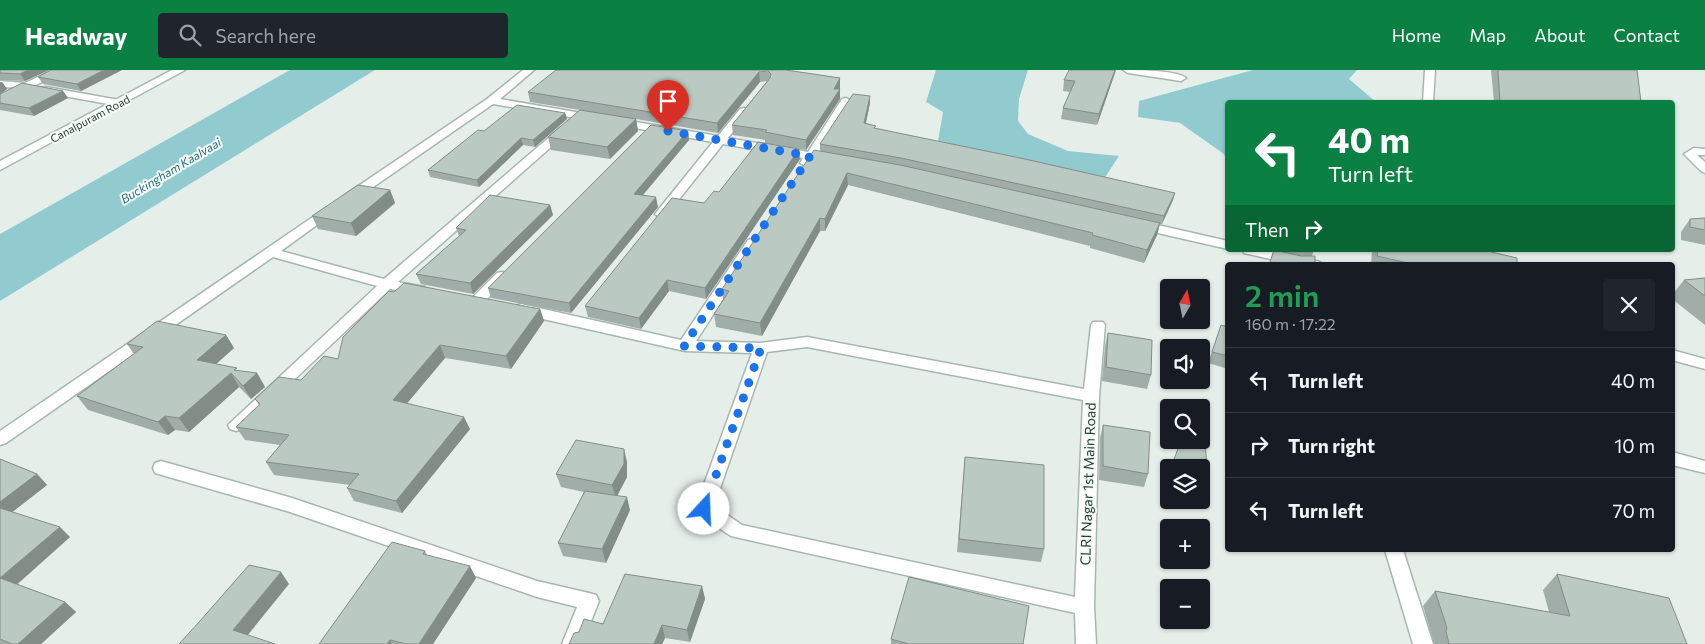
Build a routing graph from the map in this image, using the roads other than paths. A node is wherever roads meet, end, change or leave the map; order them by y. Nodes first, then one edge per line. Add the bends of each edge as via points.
1 (61, 70) edge
2 (180, 70) edge
3 (529, 70) edge
4 (1128, 70) edge
5 (1430, 70) edge
6 (1181, 78) dead end
7 (0, 84) edge
8 (26, 86) junction
9 (9, 95) edge
10 (1428, 100) edge
11 (491, 101) junction
12 (846, 101) edge
13 (119, 103) junction
14 (749, 106) edge
15 (580, 116) junction
16 (650, 128) junction
17 (721, 140) junction
18 (636, 142) edge
19 (1705, 152) edge
20 (810, 156) junction
21 (837, 160) edge
22 (0, 166) edge
23 (1705, 169) edge
24 (799, 172) edge
25 (654, 223) edge
26 (1130, 223) edge
27 (761, 230) edge
28 (1225, 244) edge
29 (271, 252) junction
30 (1258, 252) edge
31 (1301, 262) edge
32 (512, 266) edge
33 (387, 284) junction
34 (432, 292) edge
35 (459, 297) edge
36 (477, 301) junction
37 (1098, 325) dead end
38 (684, 346) junction
39 (761, 348) junction
40 (1675, 356) edge
41 (1705, 364) edge
42 (1091, 396) junction
43 (236, 425) edge
44 (0, 439) edge
45 (1675, 459) edge
46 (162, 468) dead end
47 (1705, 468) edge
48 (1395, 552) edge
49 (1084, 607) junction
50 (572, 644) edge
51 (1086, 644) edge
52 (1423, 644) edge

1 - 8 street
2 - 13 street, Canalpuram Road
3 - 11 street
4 - 6 street
5 - 10 street
7 - 8 street
8 - 9 street
8 - 13 street
11 - 15 street
11 - 29 street
12 - 20 street
13 - 22 street, Canalpuram Road
14 - 17 street
15 - 16 street
15 - 33 street
16 - 17 street
16 - 18 street
17 - 20 street
17 - 25 street
19 - 23 street via 1690,154
20 - 21 street
20 - 24 street
26 - 28 street
27 - 38 street
29 - 33 street
29 - 44 street
30 - 31 street
32 - 36 street
33 - 34 street
33 - 43 street
35 - 36 street
36 - 38 street via 579,316
37 - 42 street, CLRI Nagar 1st Main Road
38 - 39 street
39 - 42 street via 807,342
39 - 49 street via 704,509 737,531
40 - 41 street
42 - 49 street, CLRI Nagar 1st Main Road
45 - 47 street
46 - 50 street via 292,505 537,588 589,602
48 - 52 street
49 - 51 street, CLRI Nagar 1st Main Road

